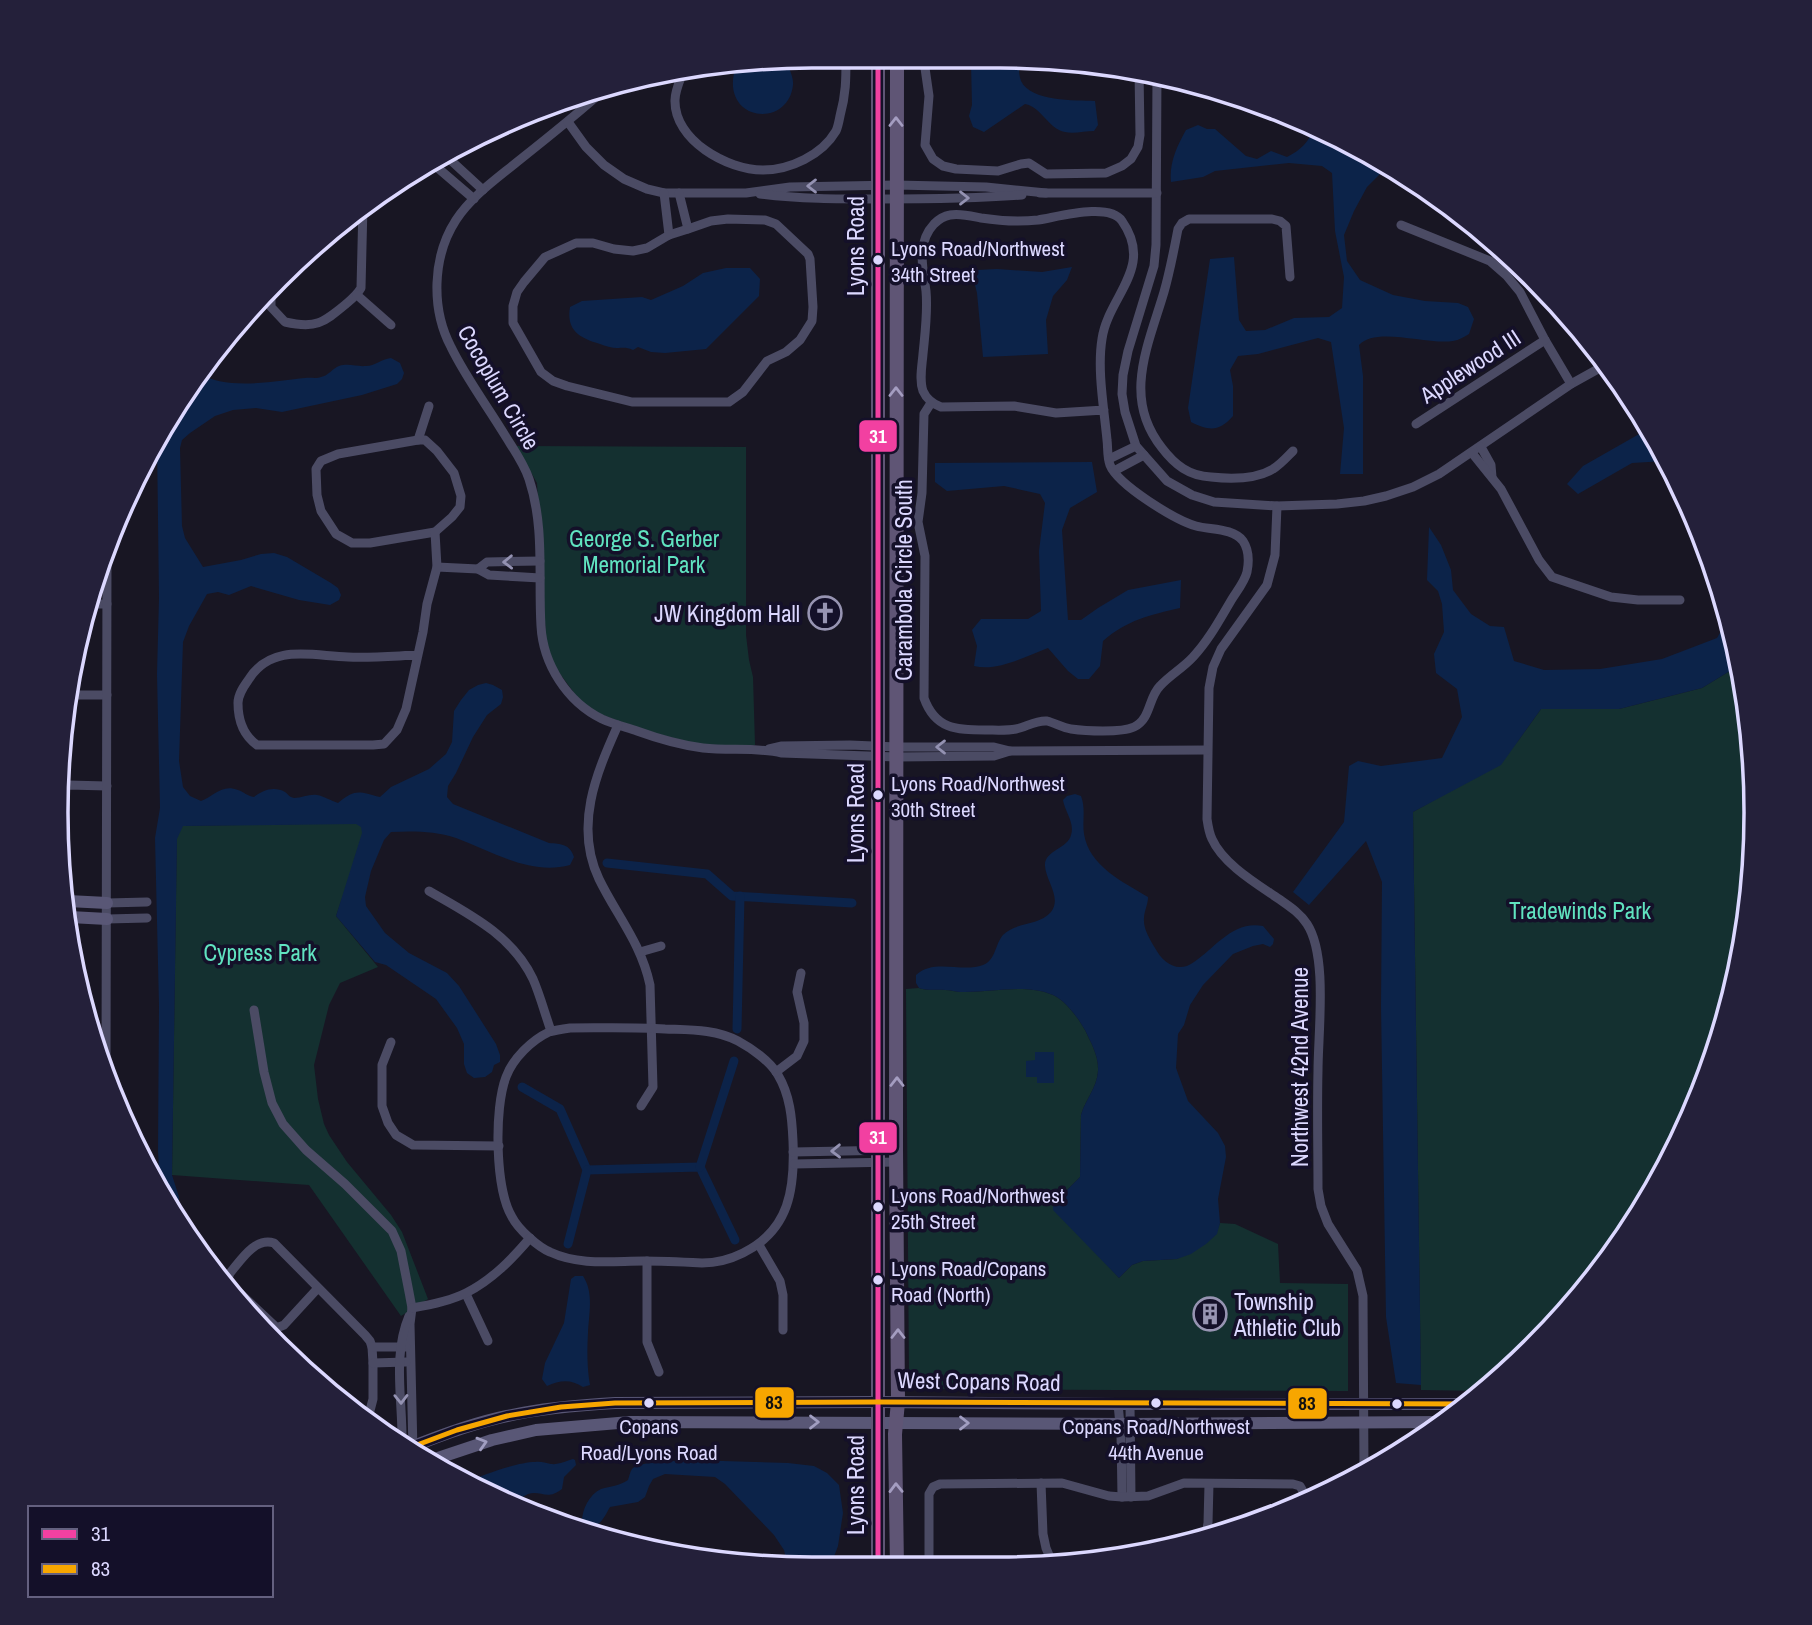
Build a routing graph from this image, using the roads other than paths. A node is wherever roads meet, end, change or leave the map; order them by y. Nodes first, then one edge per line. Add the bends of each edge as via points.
1 (846, 68) edge
2 (877, 68) edge
3 (897, 68) edge
4 (925, 68) edge
5 (680, 81) edge
6 (1139, 82) edge
7 (1157, 86) edge
8 (590, 103) edge
9 (568, 122) junction
10 (452, 162) edge
11 (439, 169) edge
12 (483, 190) junction
13 (878, 192) junction
14 (896, 192) junction
15 (664, 193) junction
16 (679, 193) junction
17 (1157, 193) junction
18 (474, 199) junction
19 (363, 219) edge
20 (1401, 225) dead end
21 (688, 229) junction
22 (669, 235) junction
23 (1290, 277) dead end
24 (357, 295) junction
25 (271, 302) edge
26 (391, 325) dead end
27 (1545, 340) junction
28 (1597, 369) edge
29 (1571, 384) junction
30 (931, 403) junction
31 (429, 405) dead end
32 (1104, 410) junction
33 (1416, 424) dead end
34 (418, 440) junction
35 (1136, 446) junction
36 (1481, 447) junction
37 (1293, 451) dead end
38 (1472, 453) junction
39 (1144, 455) junction
40 (1109, 459) junction
41 (1114, 471) junction
42 (1492, 477) junction
43 (1277, 506) junction
44 (435, 531) junction
45 (540, 561) junction
46 (437, 567) junction
47 (478, 569) junction
48 (107, 576) edge
49 (540, 578) junction
50 (1680, 600) dead end
51 (99, 604) edge
52 (107, 604) junction
53 (418, 655) junction
54 (78, 695) edge
55 (107, 695) junction
56 (618, 725) junction
57 (1207, 750) junction
58 (878, 751) junction
59 (897, 752) junction
60 (69, 785) edge
61 (107, 786) junction
62 (429, 891) dead end
63 (74, 901) edge
64 (147, 902) dead end
65 (107, 903) junction
66 (76, 917) edge
67 (147, 918) dead end
68 (107, 919) junction
69 (661, 946) dead end
70 (640, 952) junction
71 (801, 973) dead end
72 (254, 1010) dead end
73 (651, 1028) junction
74 (551, 1031) junction
75 (104, 1040) edge
76 (391, 1042) dead end
77 (776, 1072) junction
78 (640, 1105) dead end
79 (499, 1146) junction
80 (793, 1152) junction
81 (878, 1156) junction
82 (896, 1156) junction
83 (794, 1164) junction
84 (530, 1238) junction
85 (759, 1245) junction
86 (647, 1261) junction
87 (229, 1275) edge
88 (318, 1288) junction
89 (466, 1294) junction
90 (412, 1308) junction
91 (269, 1320) edge
92 (783, 1331) dead end
93 (488, 1341) dead end
94 (400, 1347) junction
95 (411, 1347) junction
96 (372, 1348) junction
97 (400, 1362) junction
98 (373, 1363) junction
99 (411, 1363) junction
100 (659, 1372) dead end
101 (877, 1402) junction
102 (898, 1402) junction
103 (1363, 1403) junction
104 (1124, 1404) junction
105 (1452, 1404) edge
106 (370, 1411) edge
107 (878, 1422) junction
108 (896, 1422) junction
109 (1425, 1422) edge
110 (1126, 1424) junction
111 (1363, 1424) junction
112 (409, 1437) edge
113 (410, 1438) edge
114 (419, 1444) edge
115 (440, 1457) edge
116 (1364, 1461) edge
117 (1041, 1483) junction
118 (1209, 1484) junction
119 (1303, 1491) edge
120 (1127, 1497) junction
121 (1207, 1526) edge
122 (1049, 1555) edge
123 (878, 1557) edge
124 (897, 1557) edge
125 (929, 1557) edge

1 - 5 street via 846,93 836,131 816,154 763,170 730,164 705,151 687,134 674,99
2 - 13 main road, Lyons Road
14 -> 3 main road, Lyons Road
4 - 6 street via 929,96 925,145 933,159 956,170 998,172 1029,163 1046,174 1106,173 1122,166 1138,147
7 - 17 street
8 - 9 street, Cocoplum Circle
9 - 12 street, Cocoplum Circle
9 - 15 street via 604,165 624,179
10 - 12 street
11 - 18 street
12 - 18 street, Cocoplum Circle
13 - 14 street
13 - 16 street via 790,187
13 - 58 main road, Lyons Road
14 - 17 street via 986,187 1046,193
59 -> 14 main road, Lyons Road
15 - 16 street
15 - 22 street
16 - 21 street
17 - 35 street via 1154,267 1123,375 1125,412
18 - 45 street, Cocoplum Circle via 455,222 444,247 437,302 451,348 528,475 539,524
19 - 24 street
20 - 27 street via 1490,261 1520,292
21 - 22 street
21 - 22 street via 728,219 765,220 776,224 808,254 812,321 800,340 767,361 729,402 632,402 553,381 541,372 513,323 513,306 517,292 545,257 576,243 633,251
23 - 37 street via 1286,226 1280,221 1189,219 1182,223 1140,383 1146,423 1154,438 1187,472 1198,477 1256,476 1273,470
24 - 25 street via 320,323 285,322
24 - 26 street
27 - 29 street
27 - 33 street, Applewood III
28 - 29 street
29 - 36 street
30 - 32 street via 942,407 1014,406 1056,413
30 - 32 street, Carambola Circle South via 921,379 926,321 922,247 932,226 949,215 1009,222 1103,212 1121,218 1135,250 1133,266 1102,336
30 - 41 street, Carambola Circle South via 924,414 918,522 925,556 924,698 933,715 948,727 1014,730 1046,721 1068,729 1133,727 1147,714 1159,687 1203,645 1247,575 1246,546 1232,533 1175,518
31 - 34 street
32 - 40 street, Carambola Circle South
34 - 44 street via 425,440 454,473 461,496 460,507
34 - 44 street via 321,461 316,469 317,495 328,524 352,543
35 - 39 street
35 - 40 street
36 - 38 street
36 - 42 street
38 - 42 street
38 - 43 street via 1439,474 1387,496
39 - 41 street
39 - 43 street via 1167,481 1192,495 1214,502
40 - 41 street, Carambola Circle South
42 - 50 street via 1552,577 1611,597
43 - 57 street, Northwest 42nd Avenue via 1275,555 1266,585 1213,667
44 - 46 street
45 -> 47 street via 487,562
45 - 49 street, Cocoplum Circle
46 - 47 street
46 - 53 street
47 - 49 street via 489,575
48 - 52 street
49 - 56 street, Cocoplum Circle via 544,651 553,672 584,708
51 - 52 street
52 - 55 street
53 - 53 street via 397,730 384,744 257,746 243,730 239,697 256,668 275,658 298,653
54 - 55 street
55 - 61 street
56 - 58 street, Cocoplum Circle via 667,742 715,749 850,744
56 - 70 street via 593,786 588,832 599,878
57 - 59 street, Cocoplum Circle via 1010,751 994,756
57 - 103 street, Northwest 42nd Avenue via 1210,837 1233,865 1293,909 1314,938 1320,995 1318,1189 1328,1224 1357,1270 1363,1296
58 - 59 street, Cocoplum Circle
58 - 81 main road, Lyons Road
82 -> 59 main road, Lyons Road
60 - 61 street
61 - 65 street
62 - 74 street via 485,923 515,951 533,978
63 - 65 main road
64 - 65 street
65 - 68 street
66 - 68 main road
67 - 68 street
68 - 75 street
69 - 70 street
70 - 73 street via 648,971
71 - 77 street via 797,992 804,1041 797,1056
72 - 90 street via 264,1072 283,1124 392,1231 401,1251
73 - 74 street
73 - 77 street via 709,1031 757,1053
73 - 78 street via 653,1087
74 - 79 street via 533,1042 506,1075
76 - 79 street via 382,1065 382,1105 396,1135 412,1145
77 - 80 street via 790,1104
79 - 84 street via 502,1192 512,1218
81 -> 80 street
80 - 83 street
81 - 82 street
81 - 83 street
81 - 101 main road, Lyons Road
102 -> 82 main road, Lyons Road
83 - 85 street via 785,1211
84 - 86 street via 549,1252 570,1259
84 - 89 street via 496,1273
85 - 86 street via 707,1263
85 - 92 street via 780,1281
86 - 100 street via 648,1342
87 - 88 street via 259,1242 274,1242
88 - 91 street via 284,1325 276,1327
88 - 96 street
89 - 90 street
89 - 93 street
90 - 94 street
90 - 95 street
94 - 95 street
94 - 96 street
94 - 97 street
95 - 99 street
96 - 98 street
97 - 98 street
97 - 99 street
97 -> 112 street
98 - 106 street
99 - 113 street
101 - 102 main road, West Copans Road
101 - 107 main road, Lyons Road
101 - 114 main road, West Copans Road via 576,1406 507,1416
102 - 104 main road, West Copans Road
102 - 108 main road, Lyons Road
103 - 104 main road, West Copans Road
103 - 105 main road, West Copans Road
103 - 111 street, Northwest 42nd Avenue
104 - 110 street
107 - 108 main road, West Copans Road
115 -> 107 main road, West Copans Road via 492,1440 579,1425
107 - 123 main road, Lyons Road
108 -> 110 main road, West Copans Road
124 -> 108 main road, Lyons Road
109 - 111 main road, West Copans Road
110 - 111 main road, West Copans Road
110 - 120 street
111 - 116 street, Northwest 42nd Avenue
117 - 120 street
117 - 122 street via 1043,1534
117 - 125 street via 940,1484 933,1488 929,1494
118 - 119 street via 1293,1484
118 - 120 street via 1184,1483 1148,1496
118 - 121 street

